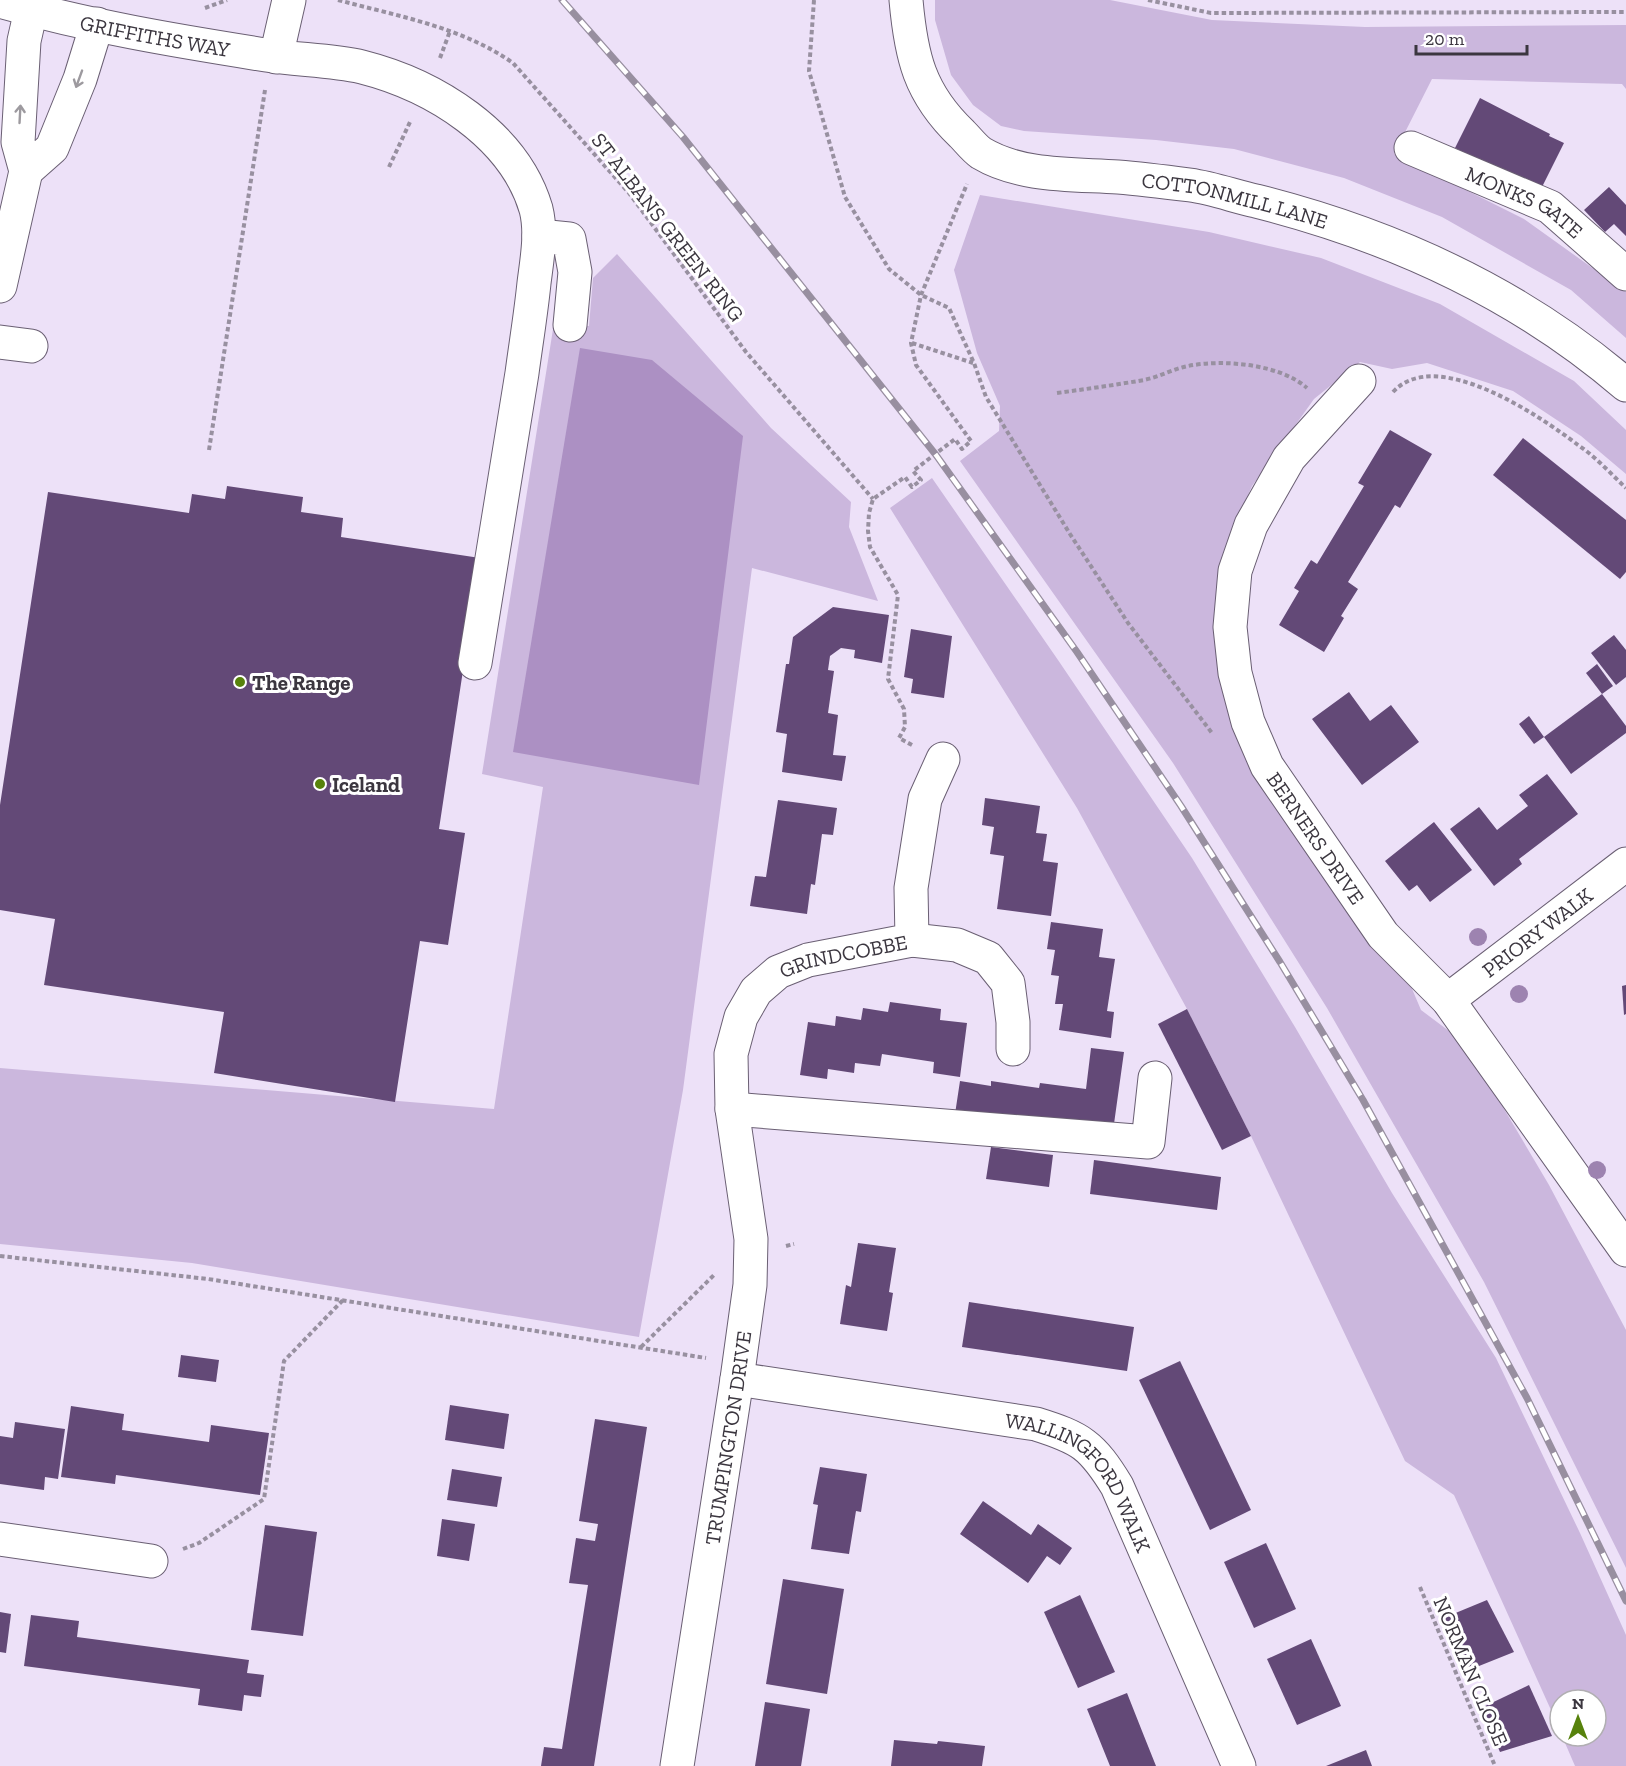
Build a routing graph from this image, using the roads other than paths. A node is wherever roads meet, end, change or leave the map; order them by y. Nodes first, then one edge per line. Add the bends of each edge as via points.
1 (289, 0) edge
2 (906, 0) edge
3 (0, 1) edge
4 (31, 10) junction
5 (97, 24) junction
6 (276, 57) junction
7 (1412, 148) dead end
8 (26, 171) junction
9 (539, 236) junction
10 (1626, 274) edge
11 (0, 286) edge
12 (570, 325) dead end
13 (1359, 381) dead end
14 (1626, 385) edge
15 (475, 663) dead end
16 (943, 759) road end
17 (1626, 864) edge
18 (912, 940) junction
19 (1448, 1000) junction
20 (1013, 1049) dead end
21 (1155, 1078) dead end
22 (732, 1109) junction
23 (1626, 1250) edge
24 (738, 1370) junction
25 (0, 1539) edge
26 (151, 1560) road end
27 (677, 1766) edge
28 (1239, 1766) edge

1 - 6 street
2 - 14 street, COTTONMILL LANE via 910,40 923,84 947,121 980,152 1010,166 1064,175 1192,185 1299,212 1373,237 1452,270 1533,316
3 - 4 street, GRIFFITHS WAY
4 - 5 street, GRIFFITHS WAY
8 -> 4 street via 18,142 24,41
5 - 6 street, GRIFFITHS WAY
5 -> 8 street via 52,148
6 - 9 street, GRIFFITHS WAY via 359,66 442,98 501,148 524,180 536,210
7 - 10 street, MONKS GATE via 1550,207
8 - 11 street
9 - 12 street via 569,239 575,272
9 - 15 street, GRIFFITHS WAY via 528,332
13 - 19 street, BERNERS DRIVE via 1289,458 1251,525 1235,571 1230,627 1235,672 1248,722 1267,766 1383,935
16 - 18 street, GRINDCOBBE via 925,799 911,888
17 - 19 street, PRIORY WALK
18 - 20 street via 957,945 988,958 1008,983
18 - 22 street, GRINDCOBBE via 808,960 778,972 756,991 741,1017 731,1054
19 - 23 street, BERNERS DRIVE
21 - 22 street via 1148,1142
22 - 24 street, TRUMPINGTON DRIVE via 751,1239 750,1285
24 - 27 street, TRUMPINGTON DRIVE
24 - 28 street, WALLINGFORD WALK via 1036,1424 1064,1432 1086,1445 1102,1461 1117,1486
25 - 26 street

